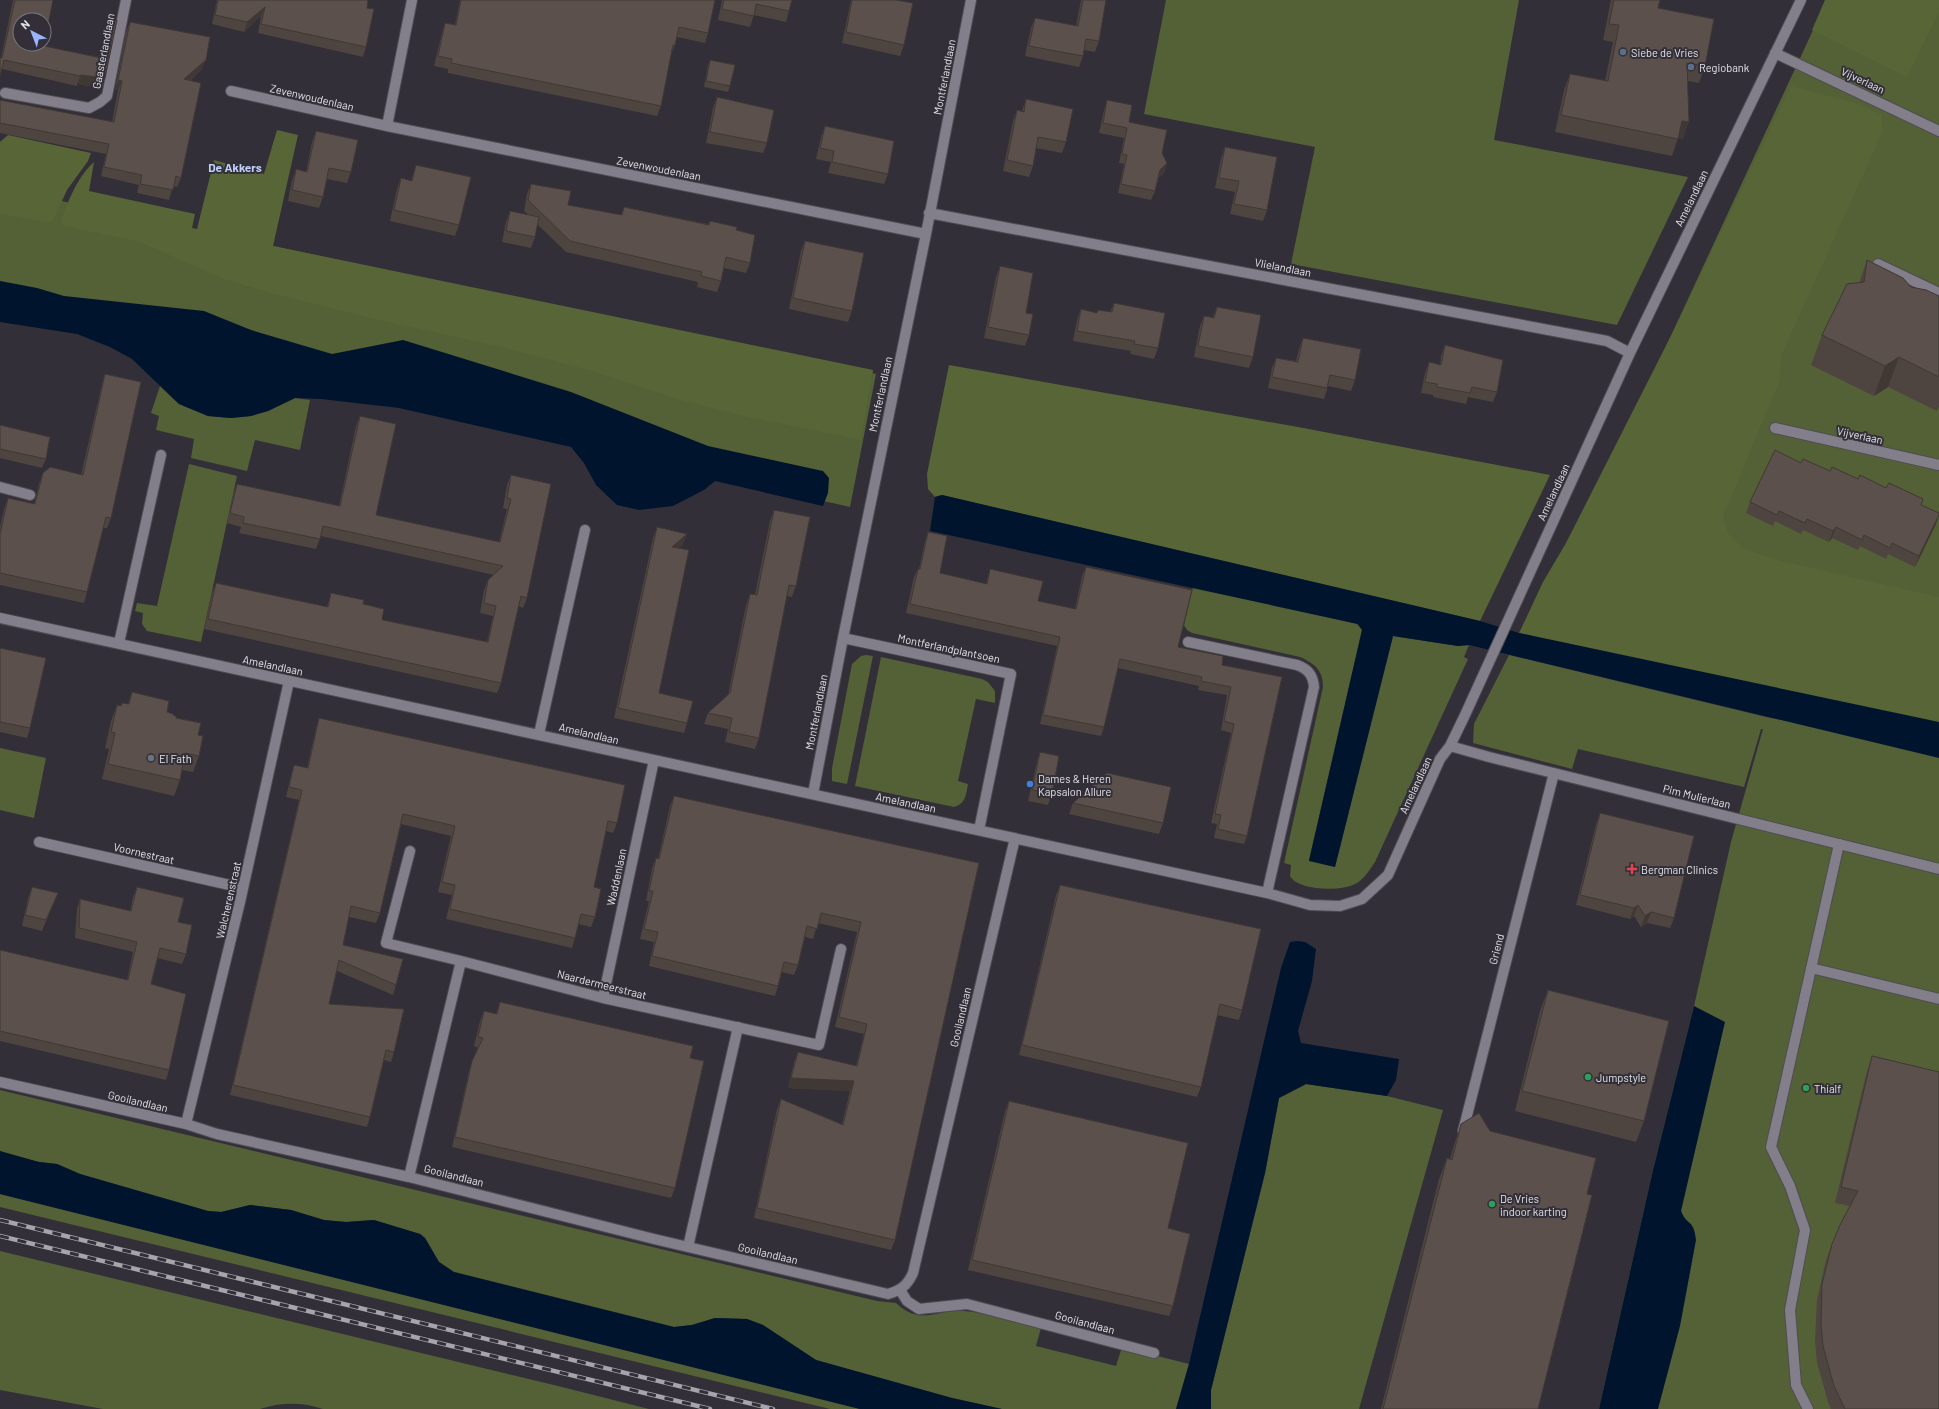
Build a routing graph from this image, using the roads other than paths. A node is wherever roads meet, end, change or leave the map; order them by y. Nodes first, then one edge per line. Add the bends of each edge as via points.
1 (126, 0) edge
2 (412, 0) edge
3 (972, 0) edge
4 (1801, 0) edge
5 (1775, 53) junction
6 (231, 91) dead end
7 (5, 93) dead end
8 (387, 126) junction
9 (1939, 131) edge
10 (929, 213) junction
11 (926, 234) junction
12 (1878, 264) edge
13 (1939, 293) edge
14 (1630, 353) junction
15 (1775, 428) dead end
16 (161, 455) dead end
17 (1939, 464) edge
18 (0, 490) edge
19 (30, 495) dead end
20 (585, 530) dead end
21 (0, 618) edge
22 (843, 638) junction
23 (1188, 642) dead end
24 (119, 643) junction
25 (289, 680) junction
26 (539, 734) junction
27 (1450, 746) junction
28 (654, 760) junction
29 (1554, 773) junction
30 (813, 794) junction
31 (979, 830) junction
32 (1015, 838) junction
33 (39, 842) dead end
34 (1839, 844) junction
35 (410, 851) dead end
36 (1939, 868) edge
37 (243, 888) junction
38 (1267, 893) junction
39 (841, 949) dead end
40 (461, 961) junction
41 (1811, 968) junction
42 (603, 998) junction
43 (1939, 999) edge
44 (738, 1027) junction
45 (0, 1082) edge
46 (186, 1124) junction
47 (1463, 1131) edge
48 (409, 1177) junction
49 (688, 1247) junction
50 (900, 1290) junction
51 (1154, 1353) dead end
52 (1808, 1409) edge

1 - 7 street, Gaasterlandlaan via 107,96 100,102 89,108
2 - 8 street
3 - 10 street, Montferlandlaan
4 - 5 street, Amelandlaan
5 - 9 street, Vijverlaan
5 - 14 street, Amelandlaan
6 - 8 street, Zevenwoudenlaan
8 - 11 street, Zevenwoudenlaan
10 - 11 street, Montferlandlaan
10 - 14 street, Vlielandlaan via 1607,341
11 - 22 street, Montferlandlaan
12 - 13 street
14 - 27 street, Amelandlaan
15 - 17 street, Vijverlaan
16 - 24 street
18 - 19 street
20 - 26 street
21 - 24 street, Amelandlaan
22 - 30 street, Montferlandlaan
22 - 31 street, Montferlandplantsoen via 1011,674
23 - 38 street via 1297,665 1309,671 1314,679
24 - 25 street, Amelandlaan
25 - 26 street, Amelandlaan
25 - 37 street, Walcherenstraat
26 - 28 street, Amelandlaan
27 - 29 street, Pim Mulierlaan
27 - 38 street, Amelandlaan via 1440,759 1388,875 1362,899 1340,906 1310,905
28 - 30 street, Amelandlaan
28 - 42 street, Waddenlaan
29 - 34 street, Pim Mulierlaan
29 - 47 street, Griend
30 - 31 street, Amelandlaan
31 - 32 street, Amelandlaan
32 - 38 street, Amelandlaan
32 - 50 street, Gooilandlaan via 913,1273 908,1283
33 - 37 street, Voornestraat
34 - 36 street, Pim Mulierlaan
34 - 41 street
35 - 40 street, Naardermeerstraat via 386,943
37 - 46 street, Walcherenstraat
39 - 44 street, Naardermeerstraat via 819,1045
40 - 42 street, Naardermeerstraat
40 - 48 street
41 - 43 street
41 - 52 street via 1771,1147 1790,1186 1805,1230 1790,1310 1796,1384
42 - 44 street, Naardermeerstraat
44 - 49 street
45 - 46 street, Gooilandlaan
46 - 48 street, Gooilandlaan via 217,1134
48 - 49 street, Gooilandlaan
49 - 50 street, Gooilandlaan via 888,1294
50 - 51 street, Gooilandlaan via 907,1301 919,1309 967,1304

